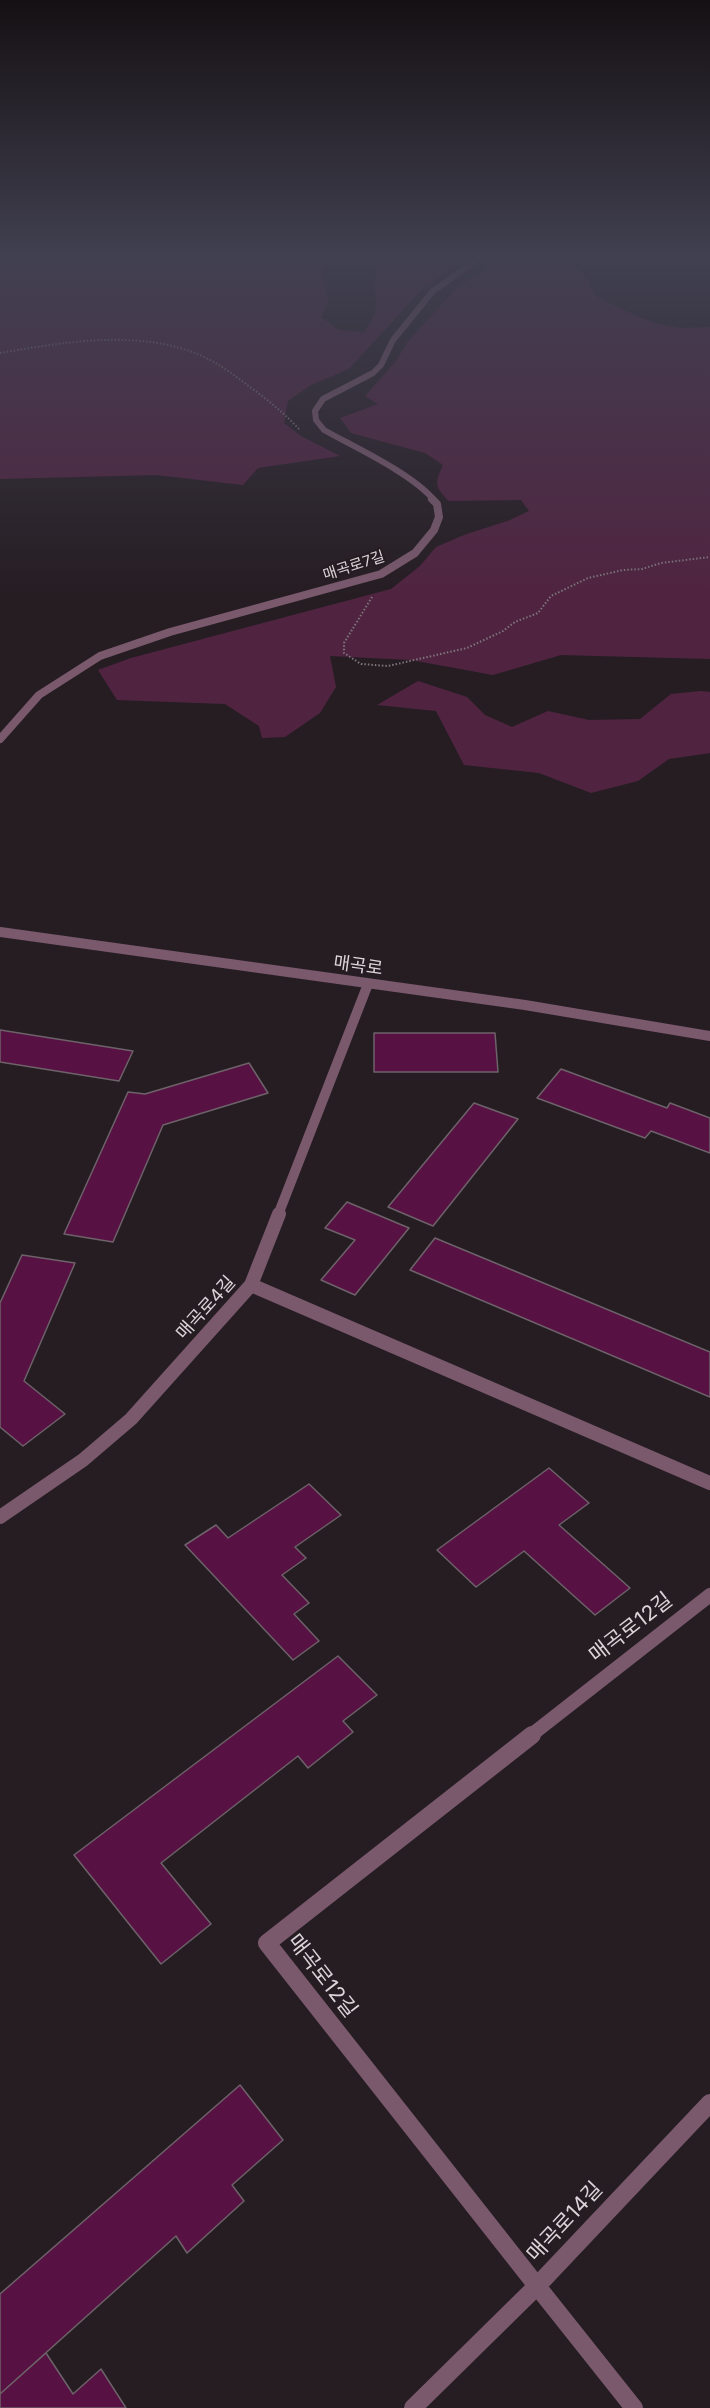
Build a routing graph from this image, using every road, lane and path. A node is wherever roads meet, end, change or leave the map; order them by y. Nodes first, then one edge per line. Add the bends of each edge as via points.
1 (224, 370) edge
2 (376, 370) edge
3 (305, 437) dead end
4 (710, 557) edge
5 (375, 575) junction
6 (0, 739) edge
7 (0, 932) edge
8 (368, 984) junction
9 (710, 1036) edge
10 (251, 1285) junction
11 (710, 1483) edge
12 (0, 1518) edge
13 (710, 1595) edge
14 (710, 2103) edge
15 (537, 2286) junction
16 (413, 2408) edge
17 (634, 2408) edge

1 - 3 path via 290,418
2 - 5 street, 매곡로7길 via 323,399 315,411 316,420 324,429 426,491 437,504 439,516 434,530 415,553
4 - 5 path via 661,562 588,578 551,596 538,613 466,648 388,666 361,664 344,653 344,643 372,601
5 - 6 street, 매곡로7길 via 170,632 100,656 39,695
7 - 8 street, 매곡로
8 - 9 street, 매곡로
8 - 10 street, 매곡로4길
10 - 11 street
10 - 12 street, 매곡로4길 via 131,1419 83,1460
13 - 15 street, 매곡로12길 via 267,1943
14 - 15 street, 매곡로14길
15 - 16 street
15 - 17 street, 매곡로14길

